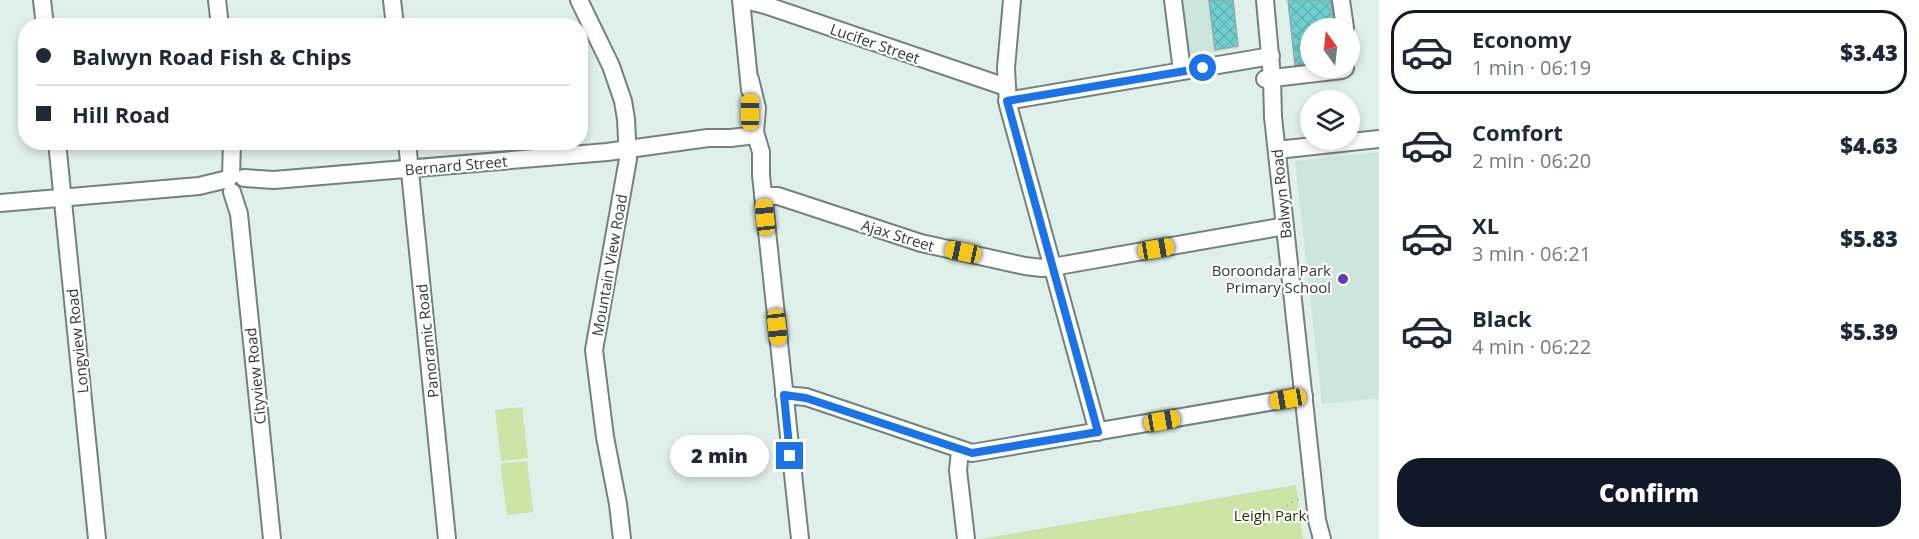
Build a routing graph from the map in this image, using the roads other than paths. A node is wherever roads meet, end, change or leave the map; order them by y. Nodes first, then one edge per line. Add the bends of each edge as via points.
1 (42, 0) edge
2 (217, 0) edge
3 (392, 0) edge
4 (579, 0) edge
5 (743, 0) edge
6 (1012, 0) edge
7 (1173, 0) edge
8 (1257, 0) edge
9 (1265, 0) edge
10 (1341, 0) edge
11 (44, 18) edge
12 (219, 18) edge
13 (394, 18) edge
14 (1344, 18) edge
15 (1267, 57) junction
16 (1182, 71) junction
17 (1300, 75) edge
18 (1269, 78) junction
19 (1006, 94) junction
20 (750, 132) junction
21 (1379, 139) edge
22 (628, 149) junction
23 (58, 150) edge
24 (233, 150) edge
25 (408, 150) edge
26 (1277, 150) junction
27 (409, 168) junction
28 (236, 183) junction
29 (763, 196) junction
30 (62, 197) junction
31 (0, 202) edge
32 (1285, 226) junction
33 (1052, 267) junction
34 (784, 395) junction
35 (1304, 396) junction
36 (1098, 432) junction
37 (960, 451) junction
38 (1317, 520) junction
39 (97, 539) edge
40 (272, 539) edge
41 (447, 539) edge
42 (622, 539) edge
43 (800, 539) edge
44 (966, 539) edge
45 (1314, 539) edge
46 (1322, 539) edge

1 - 11 street
2 - 12 street
3 - 13 street
4 - 22 street, Mountain View Road via 604,49 620,93
5 - 19 street, Lucifer Street
5 - 20 street via 750,79 757,108
6 - 19 street
7 - 16 street
8 - 15 street, Balwyn Road
9 - 15 street, Balwyn Road
10 - 14 street
15 - 16 street, Lucifer Street
15 - 18 street, Balwyn Road
16 - 19 street, Lucifer Street
17 - 18 street
18 - 26 street, Balwyn Road
19 - 33 street
20 - 22 street, Bernard Street
20 - 29 street via 761,152
21 - 26 street
22 - 27 street, Bernard Street
22 - 42 street, Mountain View Road via 594,350
23 - 30 street, Longview Road
24 - 28 street, Cityview Road
25 - 27 street, Panoramic Road
26 - 32 street, Balwyn Road
27 - 28 street, Bernard Street
27 - 41 street, Panoramic Road
28 - 30 street, Bernard Street
28 - 40 street, Cityview Road
29 - 33 street, Ajax Street via 778,196 921,243 1025,266
29 - 34 street
30 - 31 street, Bernard Street
30 - 39 street, Longview Road
32 - 33 street, Ajax Street
32 - 35 street, Balwyn Road
33 - 36 street
34 - 37 street via 806,398
34 - 43 street
35 - 36 street
35 - 38 street, Balwyn Road
36 - 37 street via 972,453
37 - 44 street via 958,470
38 - 45 street, Balwyn Road
38 - 46 street, Balwyn Road

